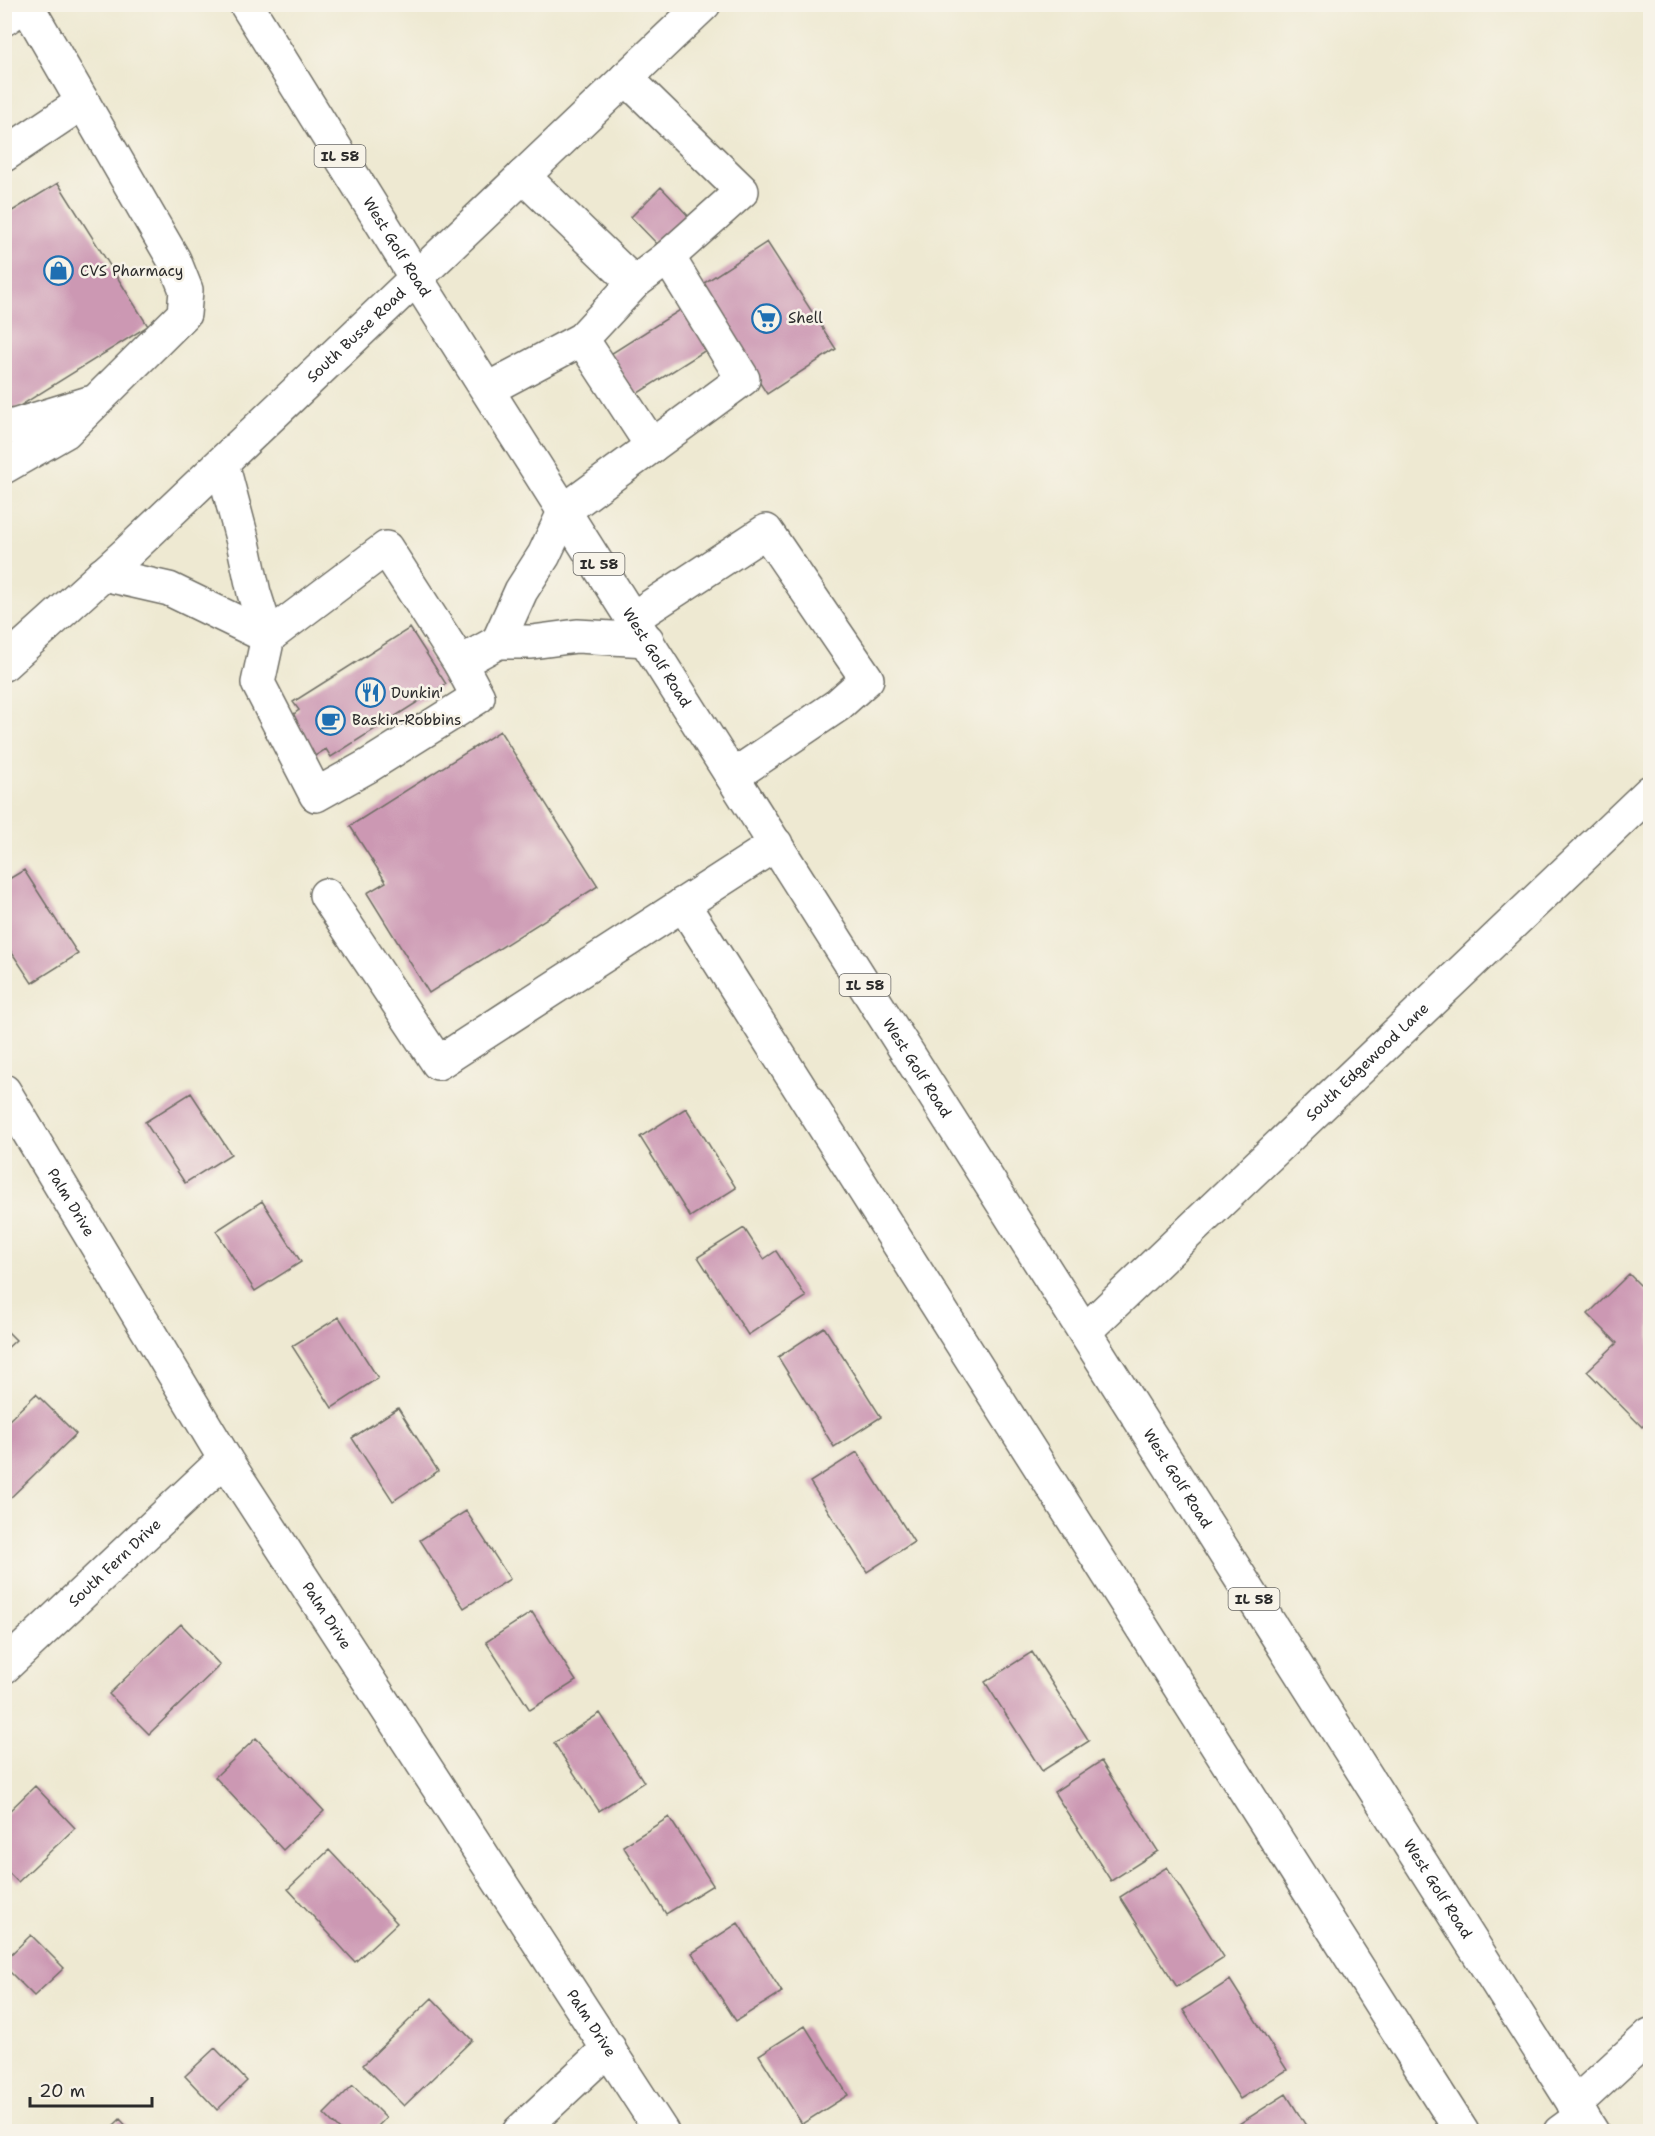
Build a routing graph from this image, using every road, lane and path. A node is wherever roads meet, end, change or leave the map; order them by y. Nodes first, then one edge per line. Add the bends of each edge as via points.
1 (246, 4) edge
2 (704, 4) edge
3 (4, 19) edge
4 (627, 78) junction
5 (83, 102) junction
6 (4, 155) edge
7 (523, 176) junction
8 (668, 257) junction
9 (416, 278) junction
10 (634, 284) junction
11 (582, 339) junction
12 (488, 389) junction
13 (96, 401) junction
14 (4, 429) edge
15 (652, 446) junction
16 (222, 463) junction
17 (4, 467) edge
18 (565, 510) junction
19 (103, 574) junction
20 (640, 629) junction
21 (268, 637) junction
22 (498, 642) junction
23 (460, 663) junction
24 (4, 664) edge
25 (733, 776) junction
26 (1650, 792) edge
27 (776, 844) junction
28 (326, 895) dead end
29 (683, 904) junction
30 (4, 1091) edge
31 (1085, 1331) junction
32 (225, 1459) junction
33 (4, 1667) edge
34 (1650, 2035) edge
35 (609, 2048) junction
36 (1577, 2121) edge
37 (519, 2132) edge
38 (662, 2132) edge
39 (1462, 2132) edge

1 - 9 street, West Golf Road / IL 58
2 - 4 street, South Busse Road
3 - 5 street via 26,4
4 - 7 street, South Busse Road
4 - 8 street via 742,191
5 - 6 street
5 - 13 street via 174,260 186,290 184,314
7 - 9 street, South Busse Road
7 - 10 street
8 - 10 street
8 - 15 street via 743,379
9 - 12 street, West Golf Road / IL 58
9 - 16 street, South Busse Road
10 - 11 street
11 - 12 street
11 - 15 street
12 - 18 street, West Golf Road / IL 58
13 - 14 street
13 - 17 street via 65,432
15 - 18 street
16 - 19 street, South Busse Road
16 - 21 street
18 - 20 street, West Golf Road / IL 58
18 - 22 street
19 - 21 street via 169,589
19 - 24 street, South Busse Road
20 - 22 street via 532,642
20 - 25 street, West Golf Road / IL 58
20 - 25 street via 766,531 867,680 838,705
21 - 23 street via 386,548
21 - 23 street via 258,683 316,795 478,697
22 - 23 street
25 - 27 street, West Golf Road / IL 58
26 - 31 street, South Edgewood Lane
27 - 29 street
27 - 31 street, West Golf Road / IL 58
28 - 29 street via 438,1063
29 - 39 street
30 - 32 street, Palm Drive
31 - 36 street, West Golf Road / IL 58
32 - 33 street, South Fern Drive
32 - 35 street, Palm Drive
34 - 36 street
35 - 37 street
35 - 38 street, Palm Drive

